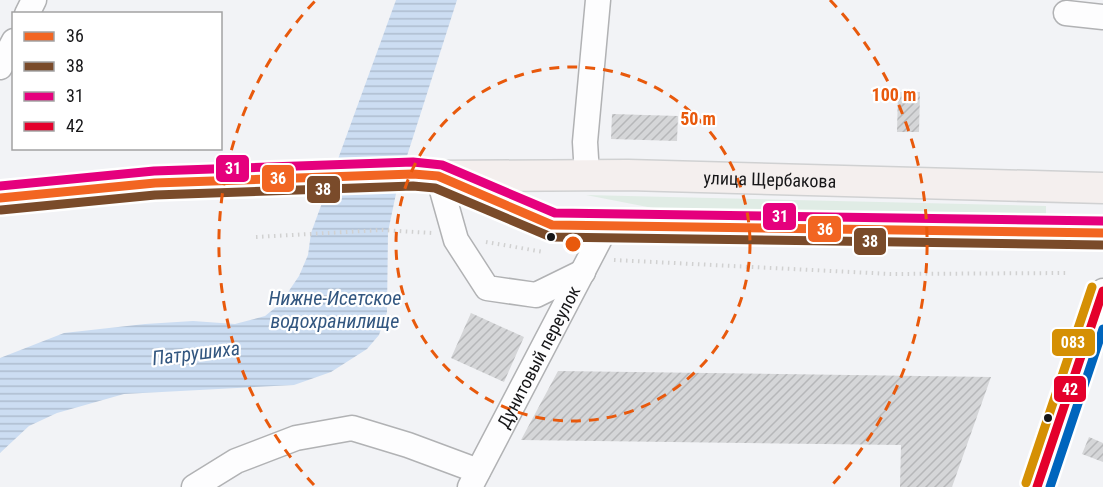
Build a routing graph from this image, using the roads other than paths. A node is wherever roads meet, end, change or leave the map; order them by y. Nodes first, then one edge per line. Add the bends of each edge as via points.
1 (598, 0) edge
2 (1066, 13) dead end
3 (1103, 17) edge
4 (12, 44) edge
5 (0, 67) edge
6 (425, 175) junction
7 (587, 175) junction
8 (1103, 188) edge
9 (0, 198) edge
10 (606, 227) junction
11 (1103, 233) edge
12 (586, 265) junction
13 (1103, 291) edge
14 (474, 479) edge
15 (194, 487) edge
16 (1037, 487) edge

1 - 7 street via 585,142
2 - 3 street
4 - 5 street
6 - 7 main road, улица Щербакова
6 - 9 main road, улица Щербакова via 232,176 85,186
6 - 10 main road, улица Щербакова via 552,225
6 - 12 street via 456,240 488,288 536,295
7 - 8 main road, улица Щербакова
10 - 11 main road, улица Щербакова
10 - 12 street, Дунитовый переулок
12 - 14 street, Дунитовый переулок
13 - 16 street
14 - 15 street via 408,445 352,429 296,438 236,461

